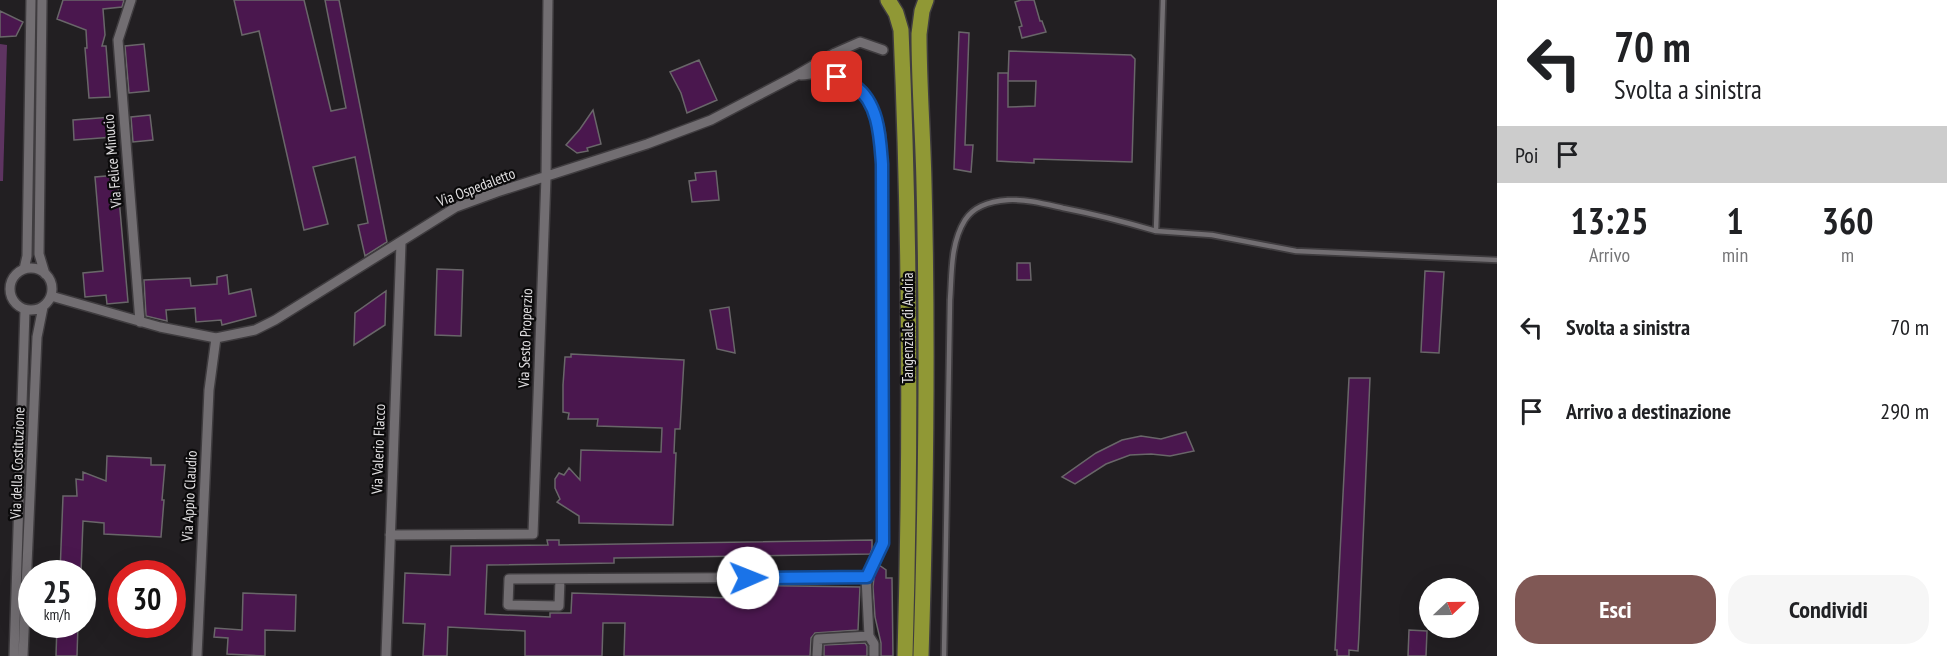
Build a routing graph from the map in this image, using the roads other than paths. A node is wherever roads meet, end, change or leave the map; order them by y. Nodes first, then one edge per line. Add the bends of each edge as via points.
1 (31, 0) edge
2 (42, 0) edge
3 (131, 0) edge
4 (548, 0) edge
5 (888, 0) edge
6 (926, 0) edge
7 (1163, 0) edge
8 (883, 50) dead end
9 (795, 76) junction
10 (546, 177) junction
11 (1156, 231) junction
12 (401, 243) junction
13 (1497, 260) edge
14 (24, 269) junction
15 (45, 274) junction
16 (0, 282) edge
17 (10, 285) junction
18 (51, 296) junction
19 (43, 307) junction
20 (25, 310) junction
21 (140, 322) junction
22 (216, 338) junction
23 (390, 535) junction
24 (867, 577) junction
25 (560, 579) junction
26 (868, 636) junction
27 (14, 656) edge
28 (23, 656) edge
29 (197, 656) edge
30 (386, 656) edge
31 (817, 656) edge
32 (874, 656) edge
33 (906, 656) edge
34 (921, 656) edge
35 (944, 656) edge

1 - 14 street
2 - 15 street via 39,254
3 - 21 street, Via Felice Minucio via 118,40
4 - 10 street, Via Sesto Properzio
5 - 33 main road, Tangenziale di Andria via 901,30 906,183 910,404
6 - 34 main road, Tangenziale di Andria via 919,34 926,352
7 - 11 lane
8 - 9 street, Via Ospedaletto via 860,42
9 - 10 street, Via Ospedaletto via 711,120
9 - 24 street via 820,73 856,87 871,105 880,131 883,543
10 - 12 street, Via Ospedaletto via 456,207
10 - 23 street, Via Sesto Properzio via 533,534
11 - 13 lane via 1212,234 1296,251
11 - 35 lane via 1052,205 1010,200 975,209 957,235 950,300
12 - 22 street, Via Ospedaletto via 275,320 255,330
12 - 23 street, Via Valerio Flacco
14 - 15 street
14 - 17 street
15 - 18 street via 52,286
16 - 17 street
17 - 20 street via 12,299
18 - 19 street, Via della Costituzione
18 - 21 street, Via Ospedaletto
19 - 20 street
19 - 28 street, Via della Costituzione via 37,337
20 - 27 street, Via della Costituzione
21 - 22 street, Via Ospedaletto
22 - 29 street, Via Appio Claudio via 209,390
23 - 30 street, Via Valerio Flacco
24 - 25 street
24 - 26 street
25 - 25 street via 508,579 508,604 559,606
26 - 31 street via 818,639
26 - 32 street via 874,644

